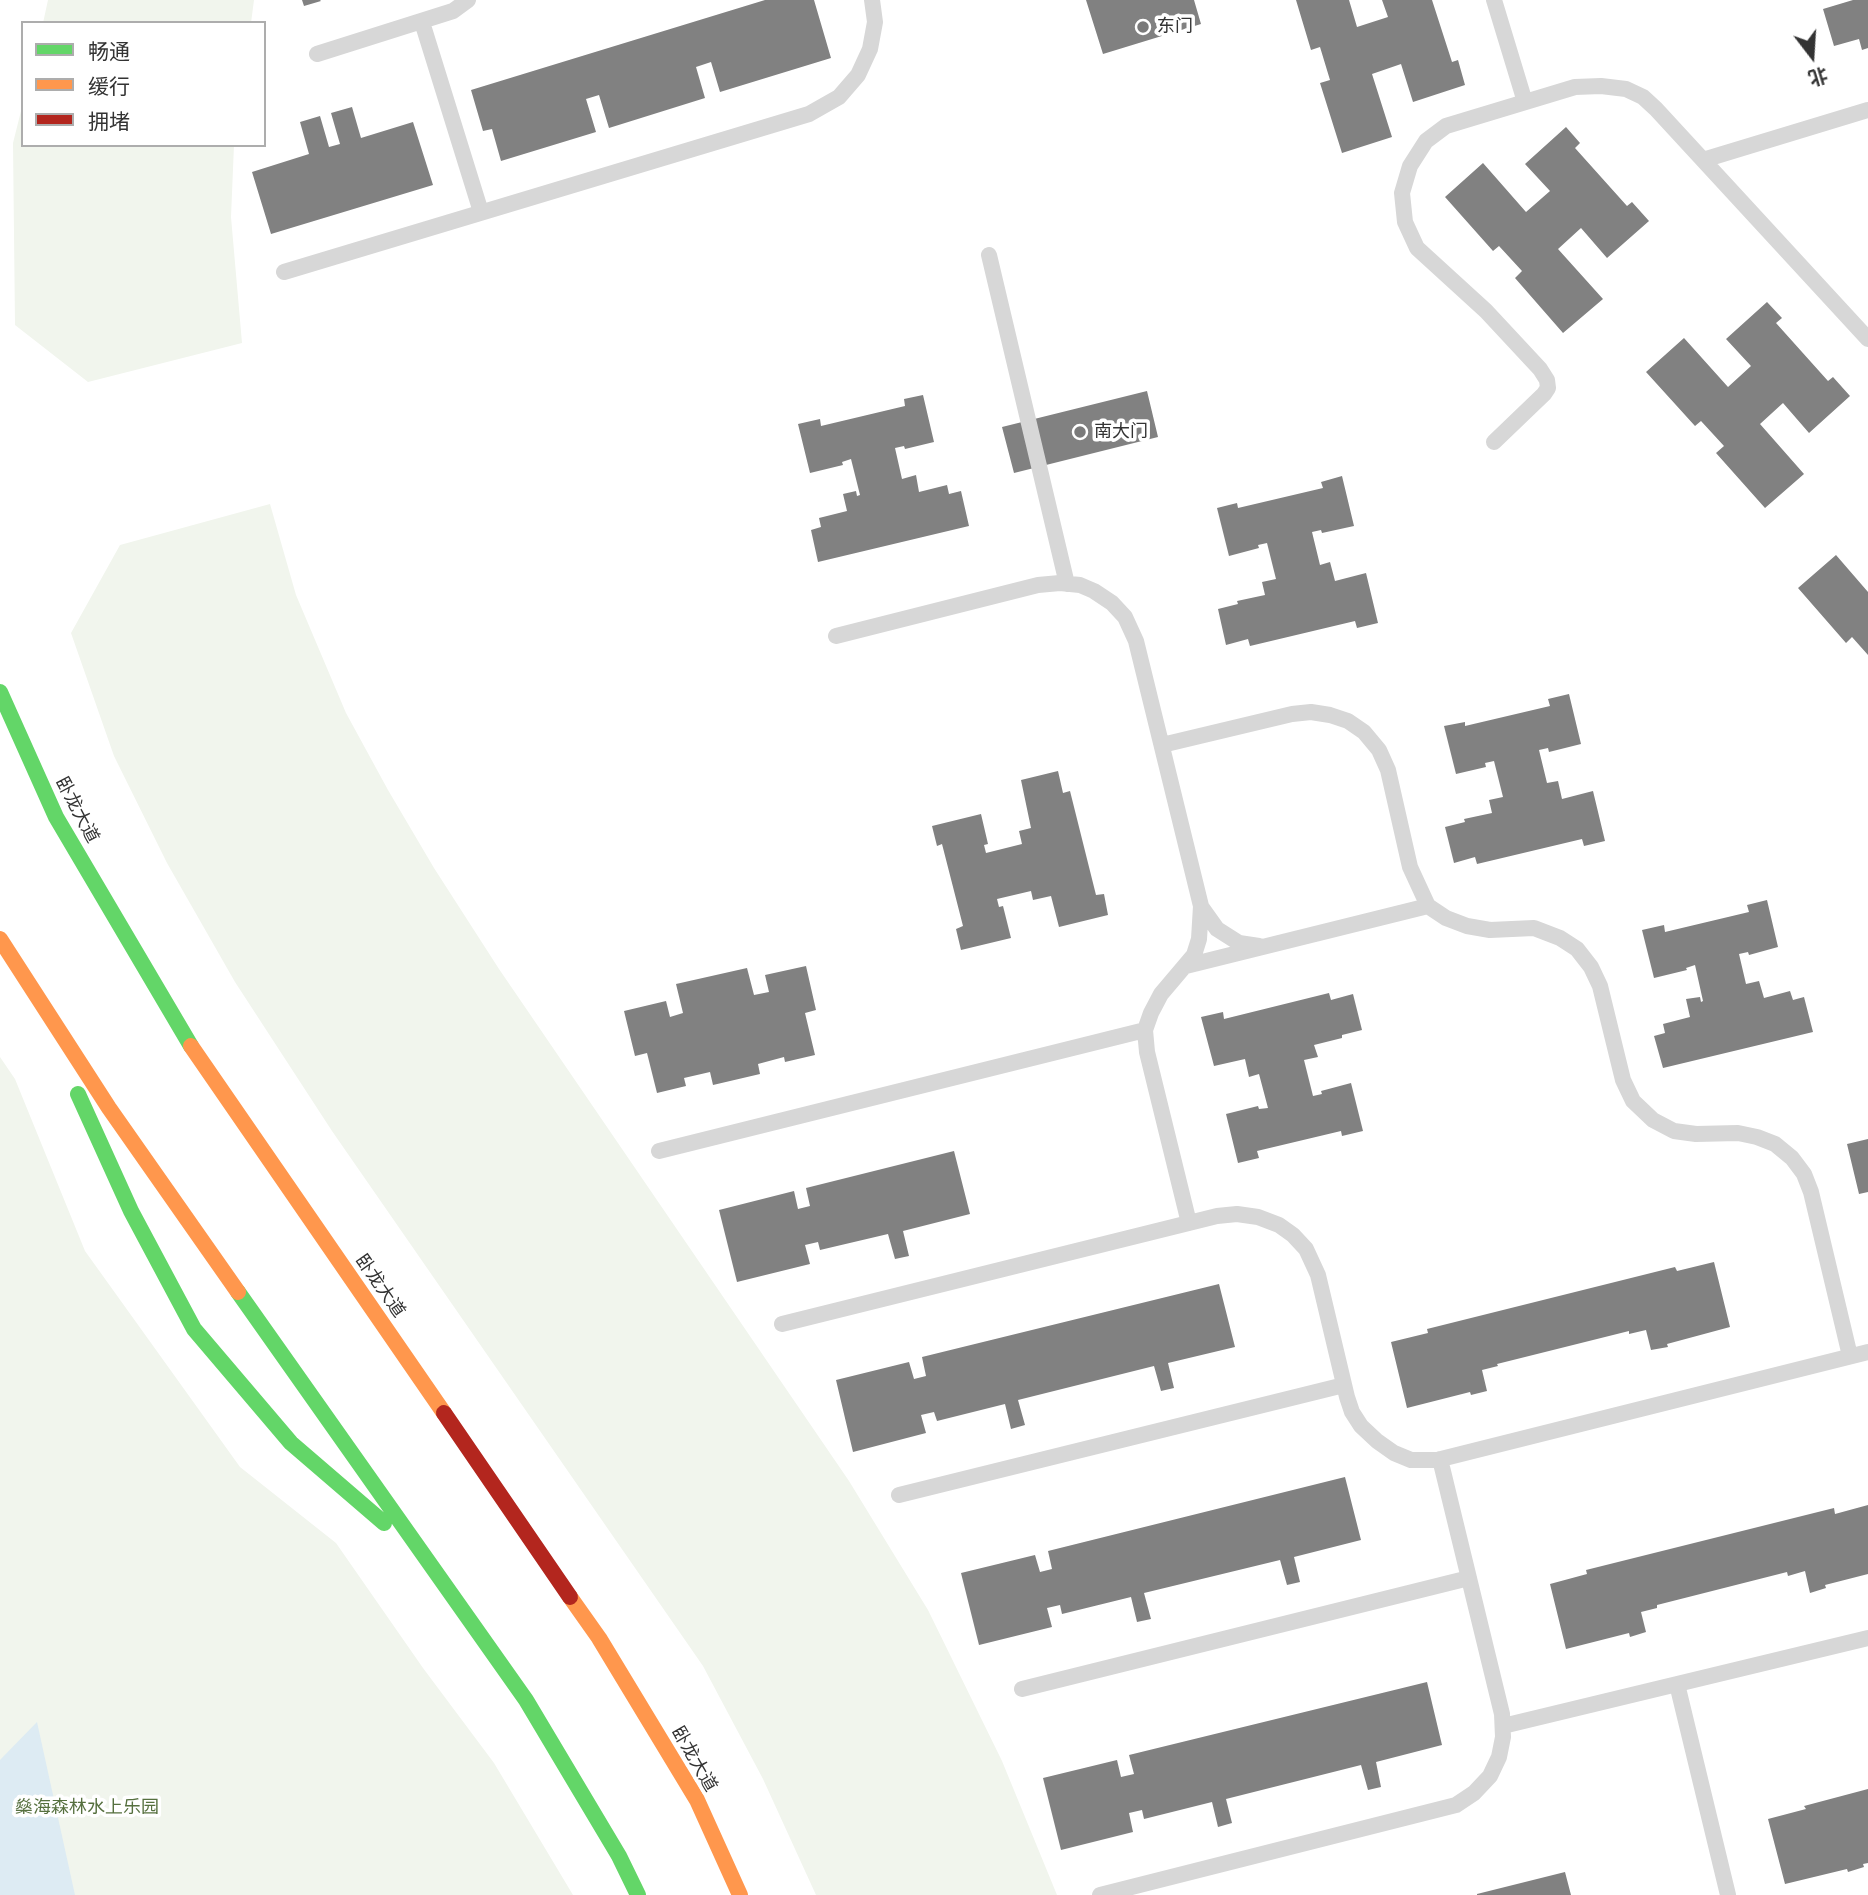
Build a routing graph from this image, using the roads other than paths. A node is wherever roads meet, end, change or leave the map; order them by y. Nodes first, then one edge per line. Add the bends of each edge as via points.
1 (468, 0) edge
2 (872, 0) edge
3 (1494, 0) edge
4 (422, 22) junction
5 (317, 54) dead end
6 (1525, 102) junction
7 (1868, 110) edge
8 (1703, 160) junction
9 (481, 212) junction
10 (989, 255) dead end
11 (284, 272) dead end
12 (1868, 339) edge
13 (1494, 442) dead end
14 (1067, 584) junction
15 (836, 636) dead end
16 (0, 692) edge
17 (1161, 745) junction
18 (1201, 906) junction
19 (1428, 906) junction
20 (0, 939) edge
21 (1264, 947) junction
22 (1186, 966) junction
23 (31, 990) junction
24 (1145, 1030) junction
25 (659, 1151) dead end
26 (1189, 1223) junction
27 (782, 1324) dead end
28 (1868, 1352) edge
29 (1850, 1356) junction
30 (1344, 1385) junction
31 (1440, 1459) junction
32 (899, 1495) dead end
33 (426, 1558) junction
34 (1469, 1578) junction
35 (1868, 1638) edge
36 (1676, 1684) junction
37 (1022, 1689) dead end
38 (1503, 1726) junction
39 (638, 1895) edge
40 (740, 1895) edge
41 (1100, 1895) edge
42 (1728, 1895) edge

1 - 4 lane via 453,12
2 - 9 lane via 876,22 858,75 839,97 809,114
3 - 6 lane
4 - 5 lane
4 - 9 lane
6 - 8 lane via 1575,87 1626,89 1657,109
6 - 13 lane via 1446,126 1426,141 1410,166 1402,193 1405,222 1416,248 1486,311 1547,380 1544,394
7 - 8 lane
8 - 12 lane
9 - 11 lane
10 - 14 lane
14 - 15 lane via 1038,585
14 - 17 lane via 1094,591 1125,617 1136,641
16 - 40 main road, 卧龙大道 via 56,817 188,1041 599,1638 697,1800
17 - 18 lane
17 - 19 lane via 1292,714 1311,712 1348,721 1379,750 1388,770 1410,867
18 - 21 lane via 1227,936
18 - 22 lane via 1199,939
19 - 21 lane
19 - 29 lane via 1467,926 1534,928 1577,949 1600,986 1623,1080 1633,1101 1653,1120 1674,1131 1757,1137 1792,1158 1811,1192
20 - 23 main road
21 - 22 lane
22 - 24 lane via 1161,994
23 - 33 main road
23 - 33 main road via 131,1211 194,1329 291,1443
24 - 25 lane
24 - 26 lane
26 - 27 lane
26 - 30 lane via 1237,1214 1258,1217 1279,1226 1306,1249 1318,1275
28 - 29 lane
29 - 31 lane
30 - 31 lane via 1352,1412 1377,1441 1411,1460
30 - 32 lane
31 - 34 lane
33 - 39 main road via 526,1700
34 - 37 lane
34 - 38 lane
35 - 36 lane
36 - 38 lane
36 - 42 lane
38 - 41 lane via 1499,1757 1490,1776 1456,1805

